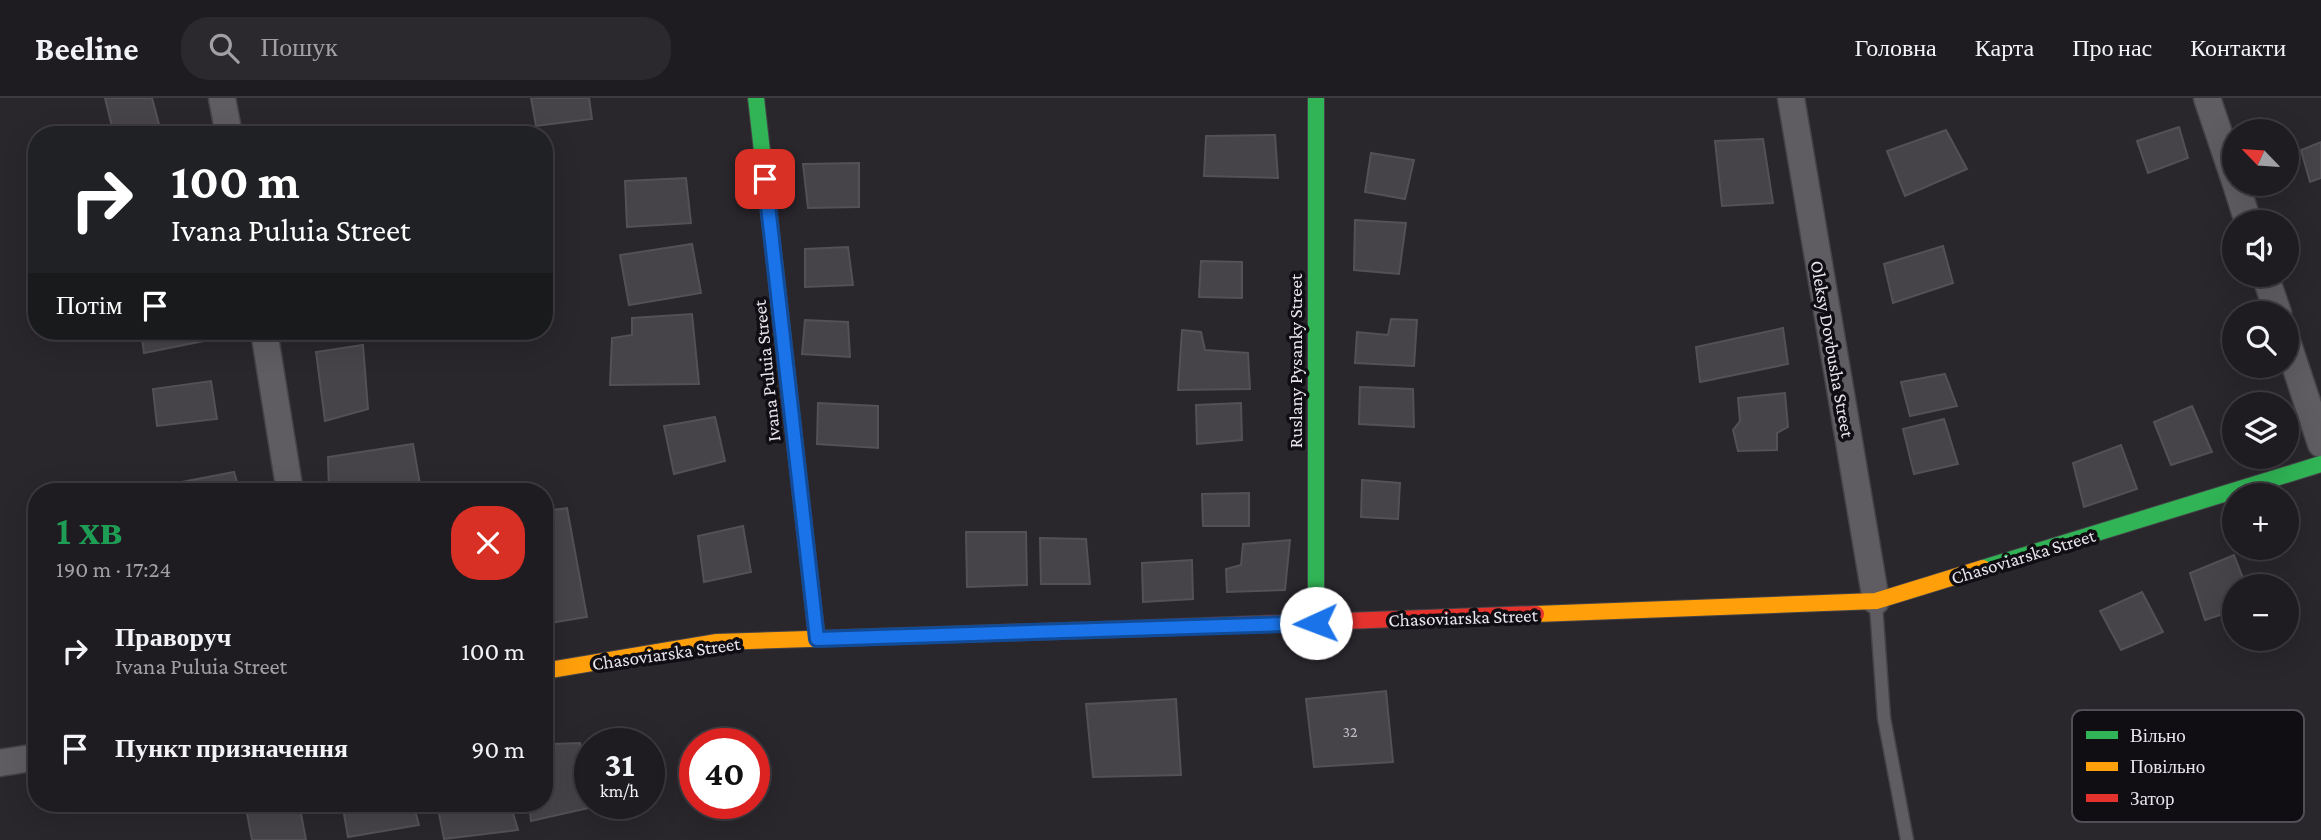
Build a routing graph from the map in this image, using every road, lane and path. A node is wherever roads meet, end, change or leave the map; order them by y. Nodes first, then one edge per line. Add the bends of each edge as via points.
1 (222, 98) edge
2 (756, 98) edge
3 (1316, 98) edge
4 (1791, 98) edge
5 (2207, 98) edge
6 (227, 126) edge
7 (2222, 144) edge
8 (265, 340) edge
9 (2299, 377) edge
10 (2321, 444) edge
11 (2321, 464) edge
12 (289, 483) edge
13 (1876, 601) junction
14 (1316, 623) junction
15 (817, 639) junction
16 (553, 669) edge
17 (28, 758) edge
18 (0, 763) edge
19 (1907, 840) edge

1 - 6 street
2 - 15 street, Ivana Puluia Street
3 - 14 street, Ruslany Pysanky Street
4 - 13 street, Oleksy Dovbusha Street
5 - 7 street
8 - 12 street
9 - 10 street
11 - 13 street, Chasoviarska Street
13 - 14 street, Chasoviarska Street
13 - 19 lane via 1884,718
14 - 15 street, Chasoviarska Street
15 - 16 street, Chasoviarska Street via 717,642
17 - 18 street

